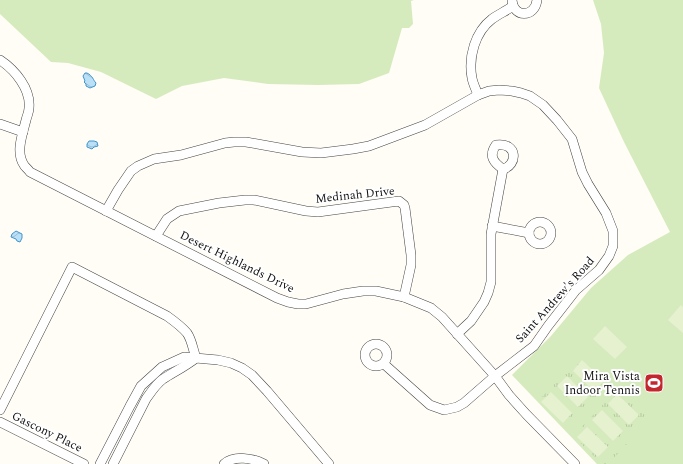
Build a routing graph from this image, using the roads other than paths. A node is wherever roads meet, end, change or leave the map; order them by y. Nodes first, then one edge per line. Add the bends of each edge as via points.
1 (537, 0) edge
2 (513, 3) edge
3 (0, 60) edge
4 (478, 95) junction
5 (0, 124) edge
6 (23, 132) junction
7 (503, 169) dead end
8 (106, 211) junction
9 (492, 226) junction
10 (529, 233) dead end
11 (156, 236) junction
12 (404, 297) junction
13 (457, 334) junction
14 (196, 358) junction
15 (384, 364) dead end
16 (495, 376) junction
17 (0, 410) edge
18 (0, 422) edge
19 (84, 464) edge
20 (100, 464) edge
21 (113, 464) edge
22 (224, 464) edge
23 (264, 464) edge
24 (329, 464) edge
25 (575, 464) edge

1 - 2 street via 534,10 525,14 516,10
2 - 4 street via 486,25 476,41 471,69
3 - 6 street, Desert Highlands Drive via 13,70 27,94 30,108
4 - 8 street, Saint Andrew's Road via 425,125 353,150 302,152 234,142 154,159 131,171
4 - 16 street, Saint Andrew's Road via 499,90 521,93 543,105 572,139 582,172 606,213 613,231 613,246 599,270 576,290 534,346
5 - 6 street
6 - 8 street, Desert Highlands Drive via 20,155 30,172
7 - 9 street
8 - 11 street, Desert Highlands Drive
9 - 10 street
9 - 13 street via 491,282 488,293 477,313
11 - 12 street, Desert Highlands Drive via 288,302 306,304 362,291
11 - 12 street, Medinah Drive via 167,219 179,211 218,203 254,200 318,212 399,201 406,208 411,255
12 - 13 street, Desert Highlands Drive via 431,308
13 - 16 street, Desert Highlands Drive
14 - 17 street via 187,334 167,316 72,267
14 - 20 street via 184,357 162,367 141,386
14 - 21 street via 161,380 152,390
14 - 24 street via 231,363 252,375
15 - 16 street, Saint Andrew's Road via 424,401 444,410 464,403
16 - 25 street, Desert Highlands Drive via 526,414
18 - 19 street, Gascony Place
22 - 23 street via 239,458

